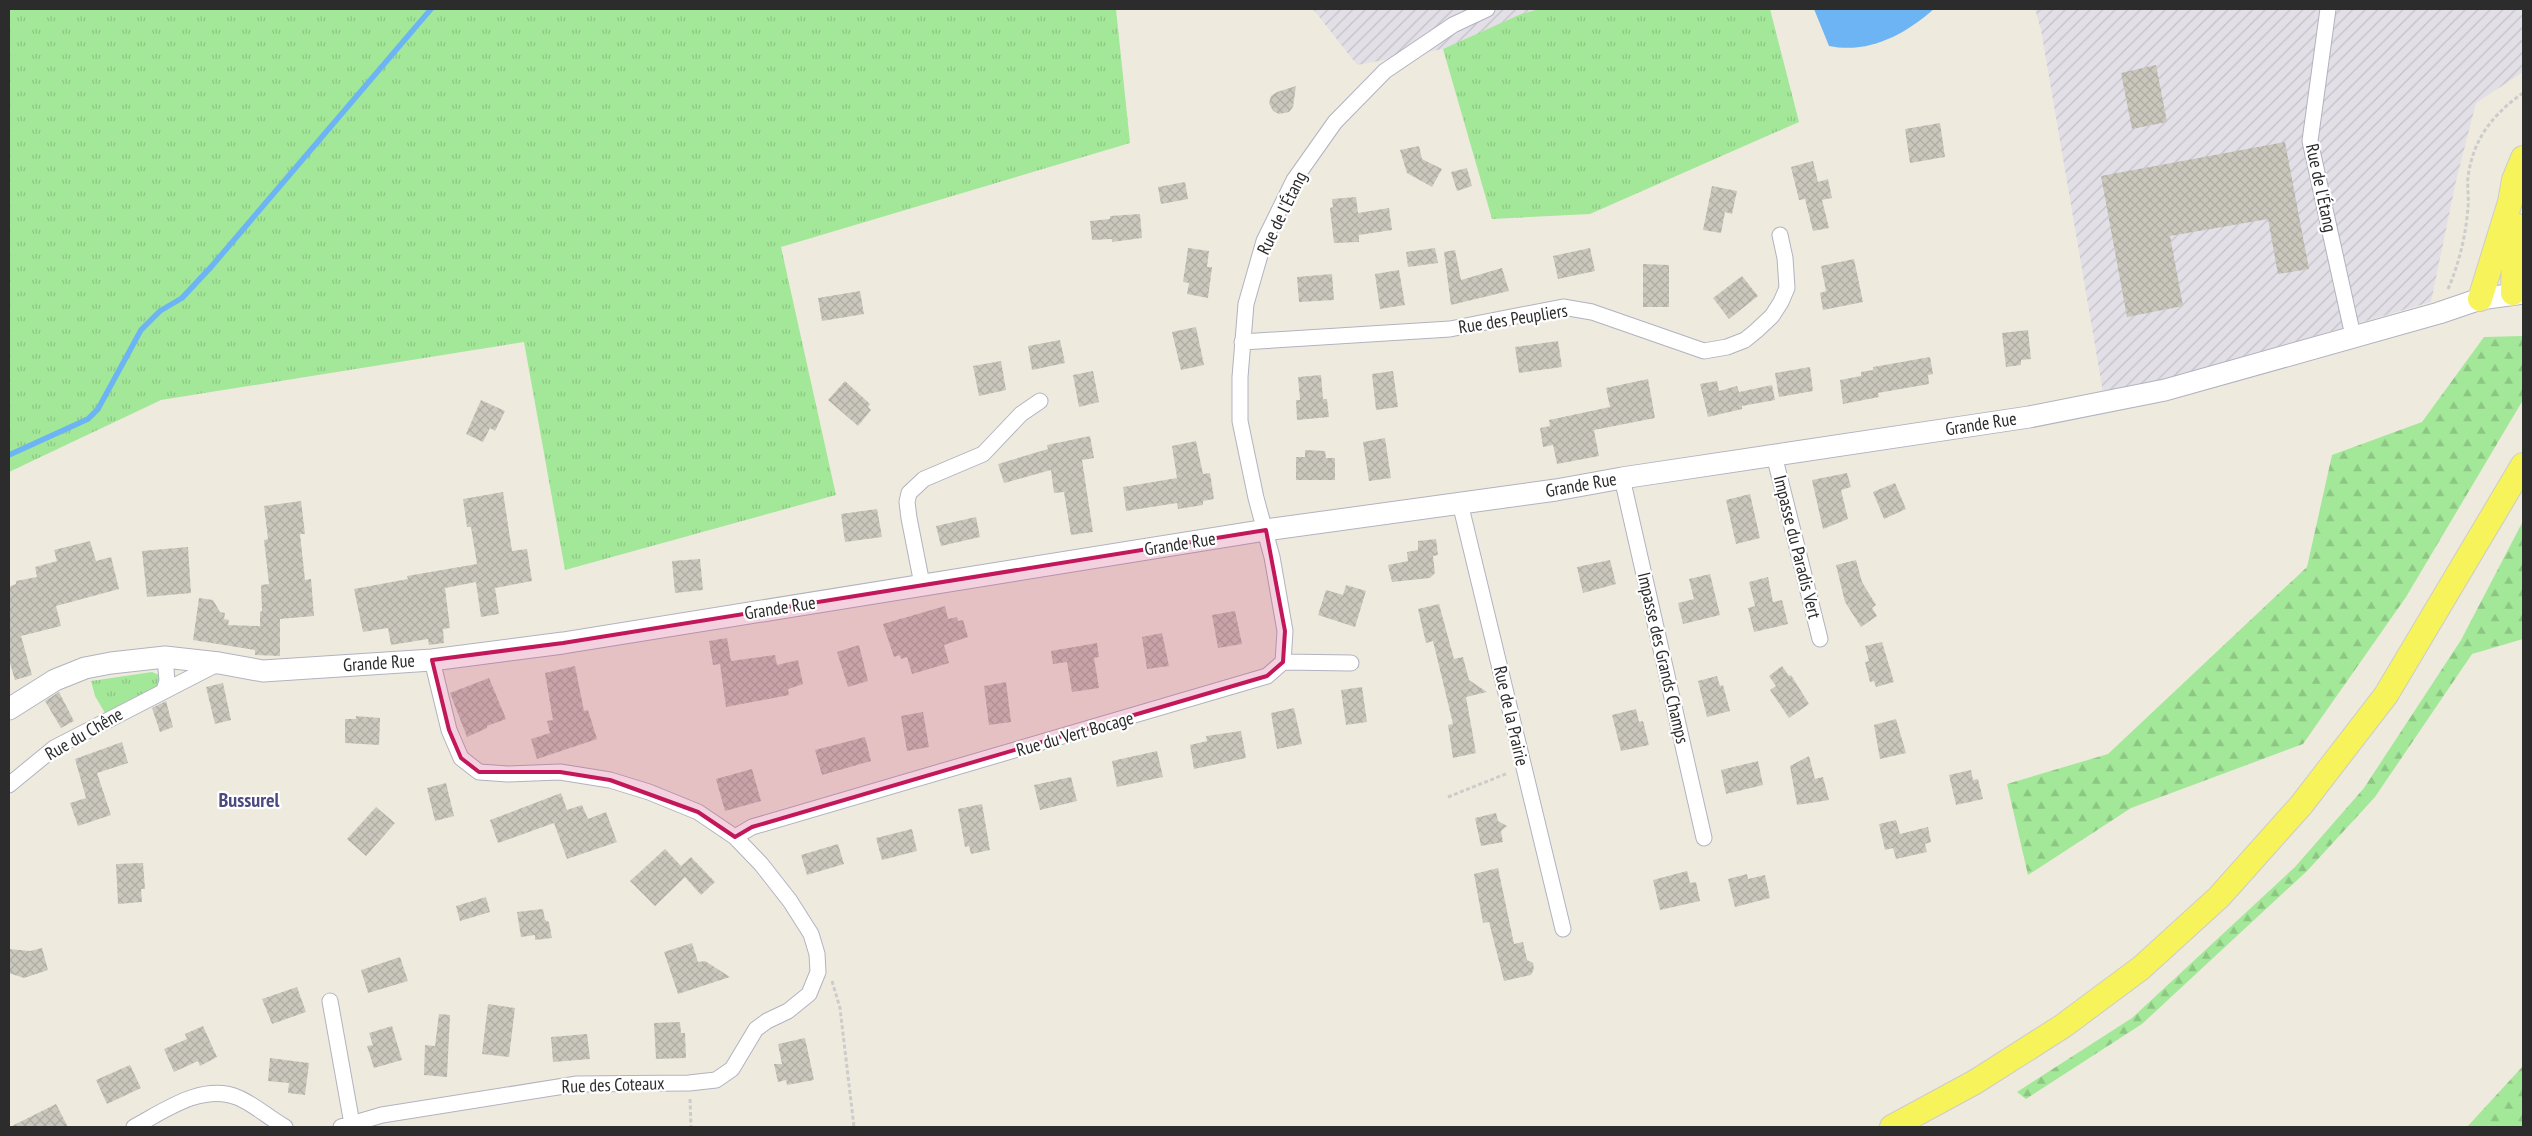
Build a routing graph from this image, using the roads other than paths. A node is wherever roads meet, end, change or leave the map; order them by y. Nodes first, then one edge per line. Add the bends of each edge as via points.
1 (1488, 9) edge
2 (2328, 9) edge
3 (2523, 158) edge
4 (2510, 202) junction
5 (2519, 233) edge
6 (1780, 235) dead end
7 (2518, 293) edge
8 (2480, 299) junction
9 (2353, 336) junction
10 (1242, 342) junction
11 (1040, 401) dead end
12 (1774, 455) junction
13 (2523, 464) edge
14 (1622, 478) junction
15 (1460, 503) junction
16 (1266, 530) junction
17 (922, 584) junction
18 (1820, 639) dead end
19 (165, 657) junction
20 (432, 660) junction
21 (1283, 662) junction
22 (219, 663) junction
23 (1351, 663) dead end
24 (164, 690) junction
25 (9, 709) edge
26 (9, 785) edge
27 (735, 837) junction
28 (1704, 838) dead end
29 (1563, 929) dead end
30 (330, 1001) dead end
31 (383, 1121) edge
32 (347, 1126) edge
33 (134, 1127) edge
34 (284, 1127) edge
35 (1892, 1127) edge

1 - 10 street, Rue de l'Étang via 1452,25 1385,71 1335,122 1294,180 1264,241 1246,304
2 - 9 street, Rue de l'Étang via 2310,141
3 - 4 main road
4 - 5 main road
4 - 8 main road
5 - 7 main road
6 - 10 street, Rue des Peupliers via 1787,288 1781,302 1756,331 1727,347 1704,351 1592,312 1563,308 1450,329
7 - 8 street, Grande Rue
8 - 9 street, Grande Rue
9 - 12 street, Grande Rue via 2155,392 2028,417
10 - 16 street, Rue de l'Étang via 1240,421
11 - 17 street via 1021,414 983,454 924,479 909,493 909,518
12 - 14 street, Grande Rue
12 - 18 street, Impasse du Paradis Vert
13 - 35 main road via 2386,695 2302,804 2219,897 2141,968 2063,1026 1975,1082
14 - 15 street, Grande Rue
14 - 28 street, Impasse des Grands Champs
15 - 16 street, Grande Rue
15 - 29 street, Rue de la Prairie
16 - 17 street, Grande Rue
16 - 21 street via 1285,631
17 - 20 street, Grande Rue via 563,643
19 - 22 street, Grande Rue
19 - 24 street via 167,681
19 - 25 street, Grande Rue via 85,668 54,680
20 - 22 street, Grande Rue via 263,671
20 - 27 street via 452,737 461,758 479,772 560,772 610,780 698,812
21 - 23 street
21 - 27 street, Rue du Vert Bocage via 1267,676 752,826
22 - 24 street, Rue du Chêne
24 - 26 street, Rue du Chêne via 54,748
27 - 31 street, Rue des Coteaux via 790,901 810,934 817,954 818,972 809,994 788,1011 756,1029 732,1069 716,1080 577,1084
30 - 32 street
31 - 32 street, Rue des Coteaux
33 - 34 street via 188,1099 215,1093 238,1098

